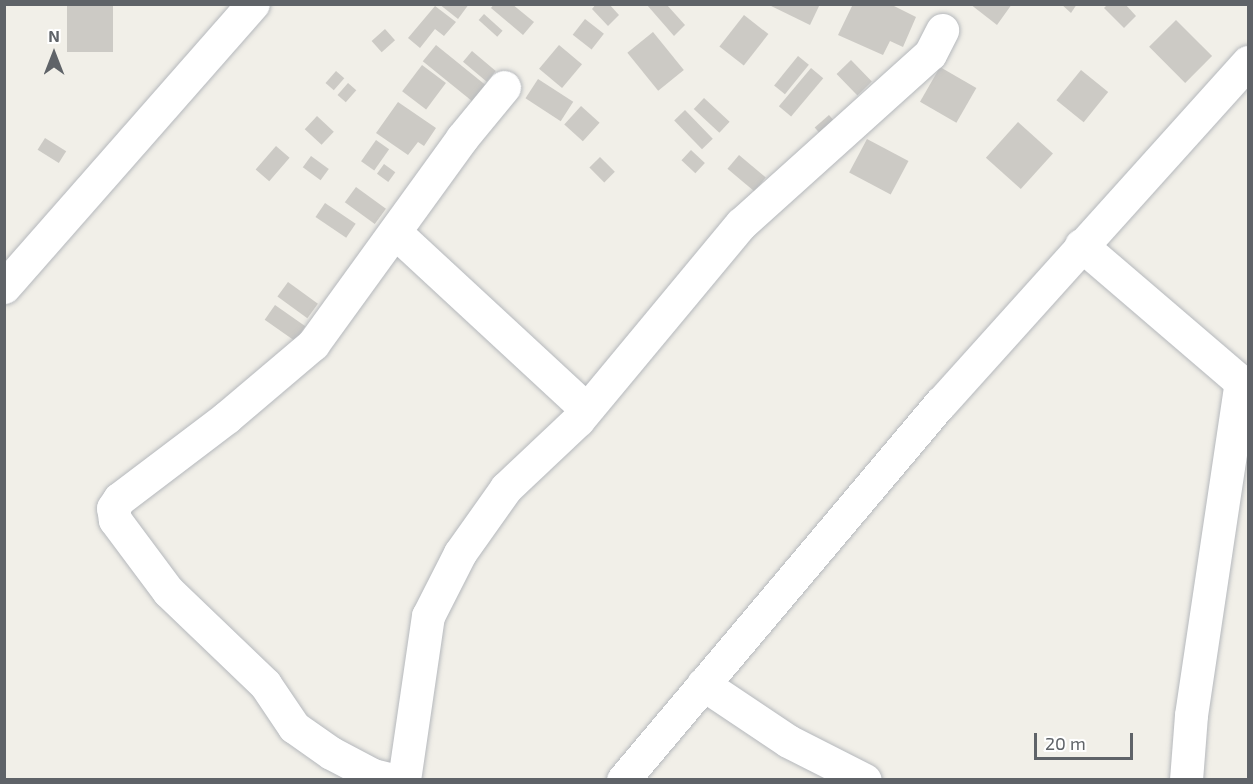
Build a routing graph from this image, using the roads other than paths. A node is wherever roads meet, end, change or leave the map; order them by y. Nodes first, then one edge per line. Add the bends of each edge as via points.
1 (253, 4) edge
2 (942, 30) dead end
3 (1248, 62) edge
4 (504, 87) dead end
5 (395, 231) junction
6 (1081, 245) junction
7 (4, 287) edge
8 (1245, 385) edge
9 (586, 409) junction
10 (703, 684) junction
11 (393, 780) edge
12 (404, 780) edge
13 (622, 780) edge
14 (865, 780) edge
15 (1186, 780) edge

1 - 7 street
2 - 9 street via 930,54 741,224
3 - 6 street
4 - 5 street
5 - 9 street
5 - 11 street via 313,344 227,417 119,499 113,508 115,520 168,591 265,684 294,727 331,753 373,775
6 - 8 street
6 - 10 street
8 - 15 street via 1191,715
9 - 12 street via 506,488 460,553 428,616
10 - 13 street
10 - 14 street via 788,741

